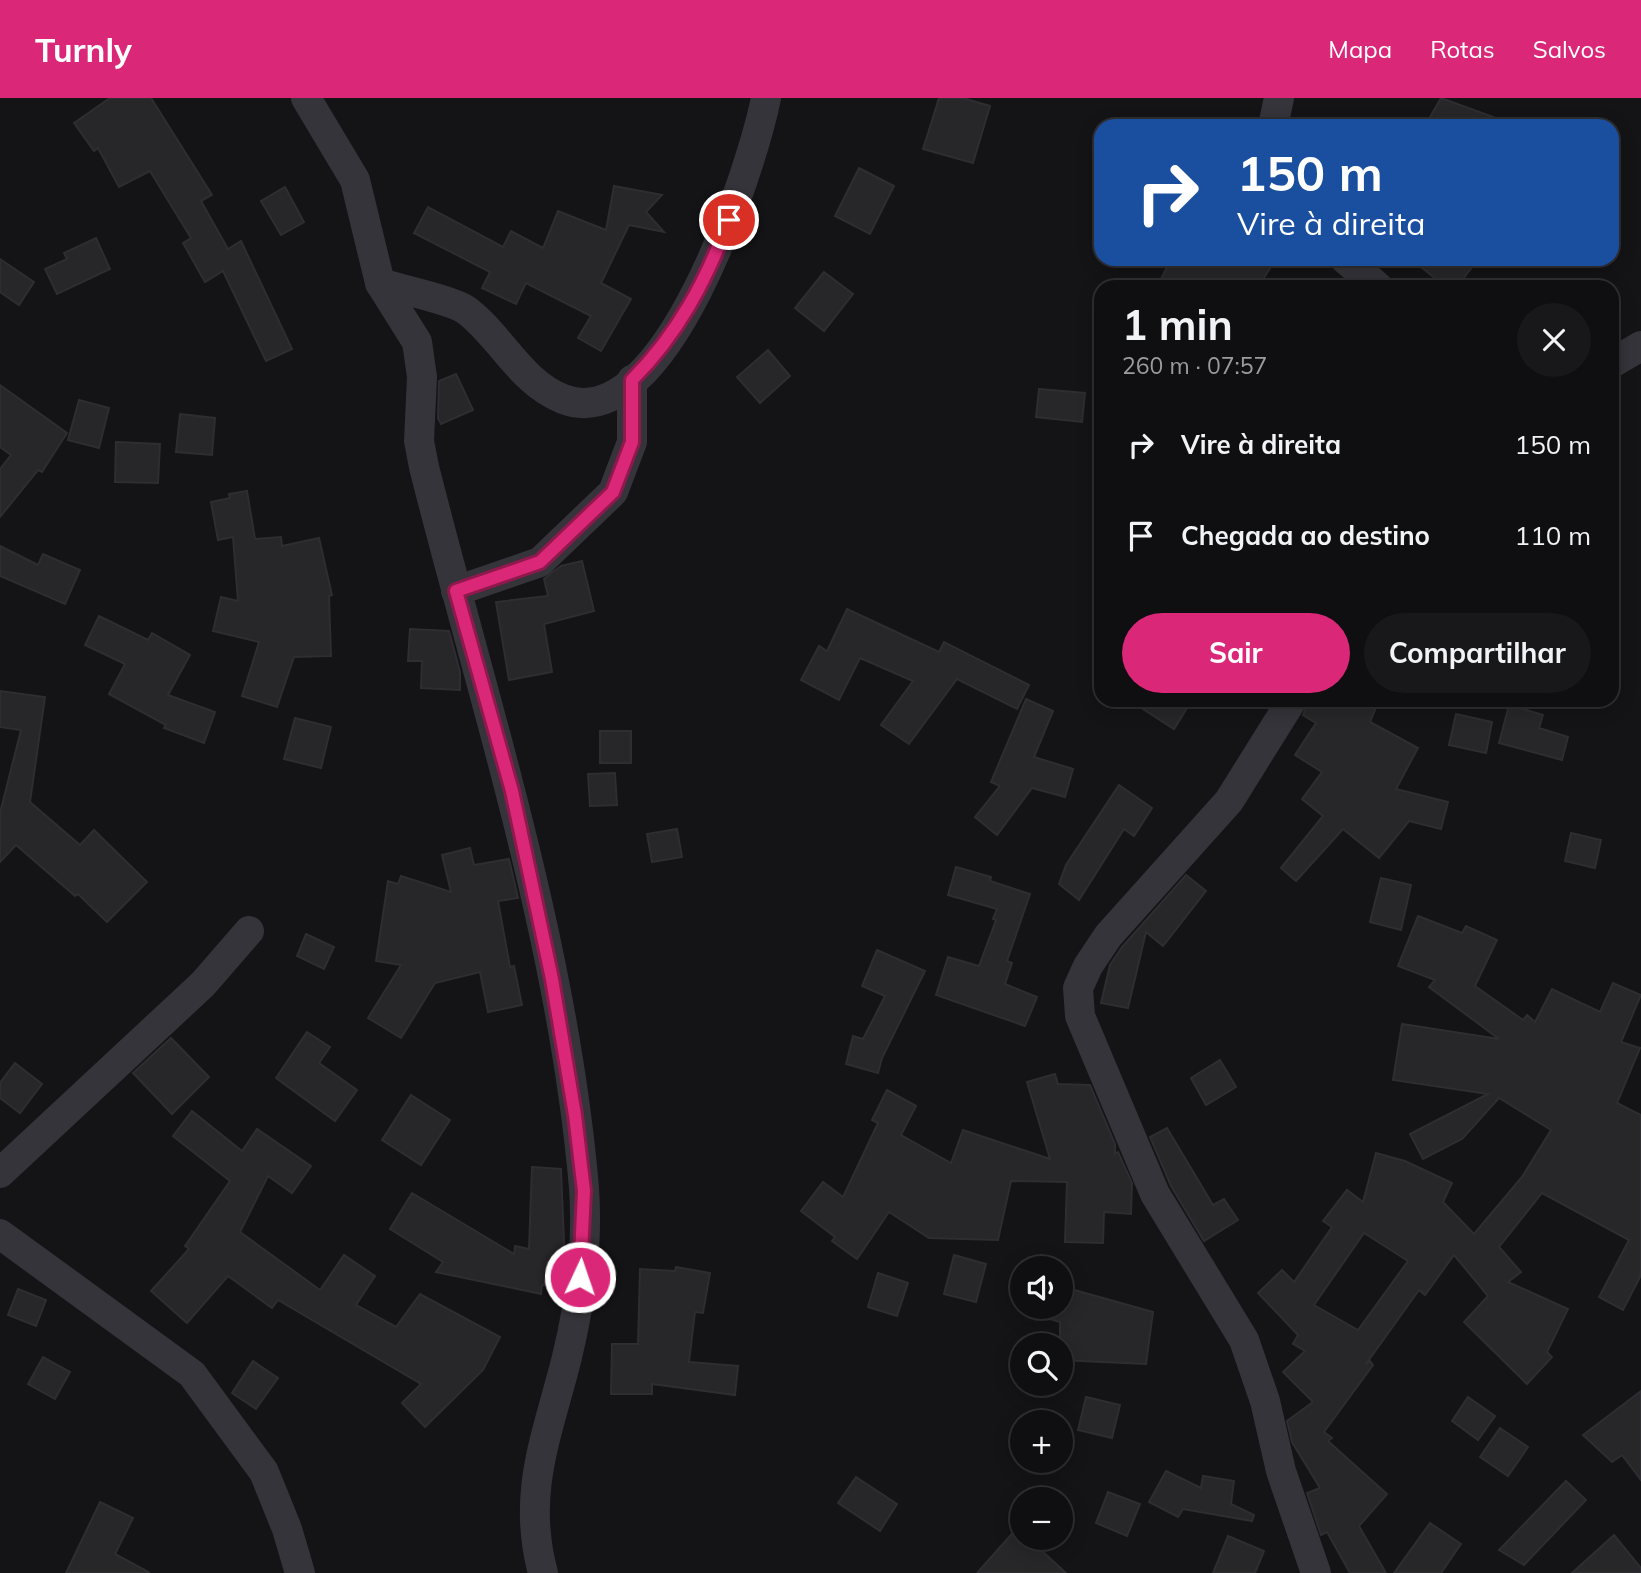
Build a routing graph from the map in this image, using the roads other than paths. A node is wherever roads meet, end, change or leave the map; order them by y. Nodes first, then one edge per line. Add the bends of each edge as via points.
1 (306, 98) edge
2 (766, 98) edge
3 (1279, 98) edge
4 (1274, 119) edge
5 (1353, 266) edge
6 (1370, 280) edge
7 (380, 284) junction
8 (1641, 346) edge
9 (1619, 359) edge
10 (632, 380) junction
11 (456, 591) junction
12 (1288, 707) edge
13 (249, 930) dead end
14 (0, 1173) edge
15 (0, 1234) edge
16 (300, 1573) edge
17 (543, 1573) edge
18 (1316, 1573) edge

1 - 7 street via 355,180
2 - 10 street via 714,262 668,341
3 - 4 street
5 - 6 street
7 - 10 street via 465,309 529,377 565,400 588,403
7 - 11 street via 416,342 422,377 419,441
8 - 9 street
10 - 11 street via 632,442 613,492 540,562
11 - 17 street via 512,791 575,1115 584,1191 579,1300 533,1501
12 - 18 street via 1229,801 1108,936 1078,988 1080,1016 1155,1194 1244,1340
13 - 14 street via 203,984
15 - 16 street via 192,1374 264,1472

